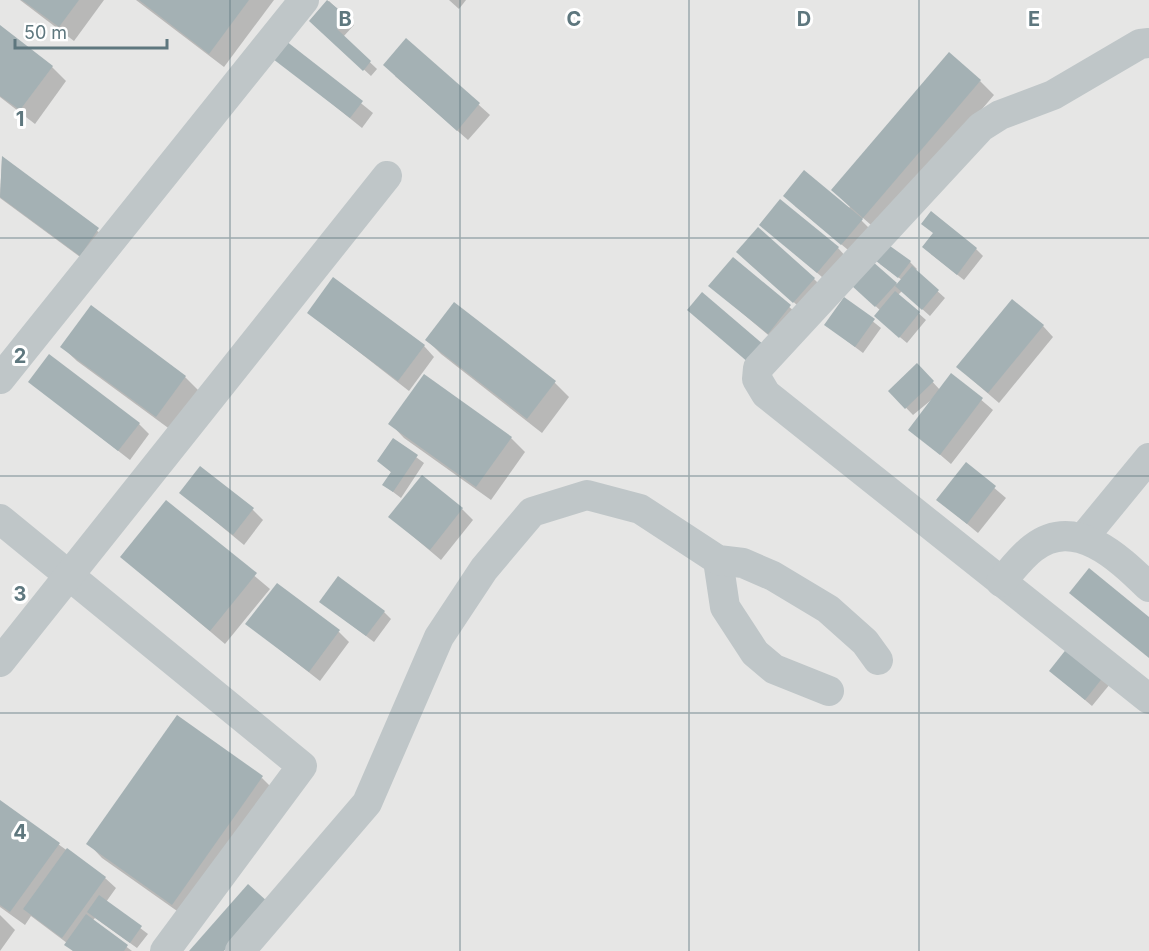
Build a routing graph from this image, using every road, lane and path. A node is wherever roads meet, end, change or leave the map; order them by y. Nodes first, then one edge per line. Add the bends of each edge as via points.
1 (304, 0) edge
2 (1149, 43) edge
3 (387, 176) dead end
4 (0, 379) edge
5 (1149, 458) edge
6 (0, 519) edge
7 (1084, 537) junction
8 (718, 560) junction
9 (66, 576) junction
10 (1001, 582) junction
11 (1149, 587) edge
12 (878, 660) dead end
13 (0, 662) edge
14 (830, 692) dead end
15 (1149, 699) edge
16 (165, 951) edge
17 (240, 951) edge

1 - 4 street
2 - 10 street via 1140,44 1053,95 1000,115 981,127 758,368 757,379 766,394
3 - 9 street
5 - 7 street
6 - 9 street
7 - 10 street via 1054,539 1034,547
7 - 11 street via 1120,560
8 - 12 street via 743,563 773,576 828,609 865,642
8 - 14 street via 725,607 755,652 774,669
8 - 17 street via 640,509 598,497 587,495 532,512 484,569 439,637 367,803
9 - 13 street
9 - 16 street via 302,766
10 - 15 street

